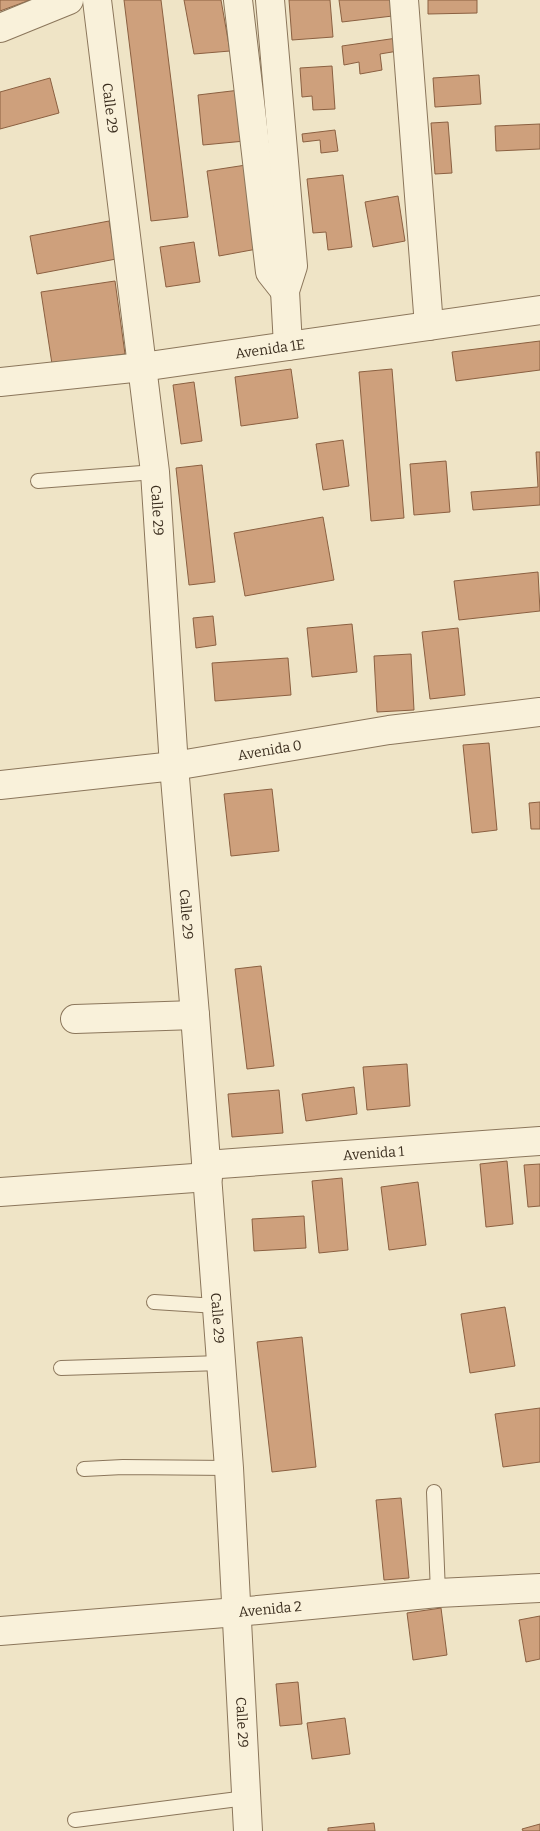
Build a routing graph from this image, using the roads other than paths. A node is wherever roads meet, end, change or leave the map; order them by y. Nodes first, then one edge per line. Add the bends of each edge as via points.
1 (69, 0) edge
2 (98, 0) edge
3 (238, 0) edge
4 (270, 0) edge
5 (404, 0) edge
6 (0, 28) edge
7 (285, 291) junction
8 (540, 310) edge
9 (429, 326) junction
10 (288, 346) junction
11 (142, 366) junction
12 (0, 382) edge
13 (155, 472) junction
14 (38, 480) dead end
15 (540, 712) edge
16 (174, 766) junction
17 (0, 785) edge
18 (195, 1015) junction
19 (75, 1019) dead end
20 (540, 1141) edge
21 (207, 1171) junction
22 (0, 1192) edge
23 (154, 1302) dead end
24 (217, 1306) junction
25 (221, 1363) junction
26 (61, 1368) dead end
27 (229, 1468) junction
28 (84, 1470) dead end
29 (434, 1492) dead end
30 (540, 1588) edge
31 (438, 1593) junction
32 (238, 1612) junction
33 (0, 1631) edge
34 (246, 1798) junction
35 (75, 1820) dead end
36 (248, 1831) edge

1 - 6 street
2 - 11 street, Calle 29
3 - 7 street via 270,272
4 - 7 street via 293,266
5 - 9 street
7 - 10 street
8 - 9 street, Avenida 1E
9 - 10 street, Avenida 1E
10 - 11 street, Avenida 1E
11 - 12 street, Avenida 1E
11 - 13 street, Calle 29
13 - 14 lane
13 - 16 street, Calle 29
15 - 16 street, Avenida 0 via 389,730
16 - 17 street, Avenida 0
16 - 18 street, Calle 29
18 - 19 street
18 - 21 street, Calle 29
20 - 21 street, Avenida 1
21 - 22 street, Avenida 1
21 - 24 street, Calle 29
23 - 24 lane
24 - 25 street, Calle 29
25 - 26 lane
25 - 27 street, Calle 29
27 - 28 lane
27 - 32 street, Calle 29
29 - 31 lane
30 - 31 street, Avenida 2
31 - 32 street, Avenida 2
32 - 33 street, Avenida 2
32 - 34 street, Calle 29
34 - 35 lane
34 - 36 street, Calle 29

